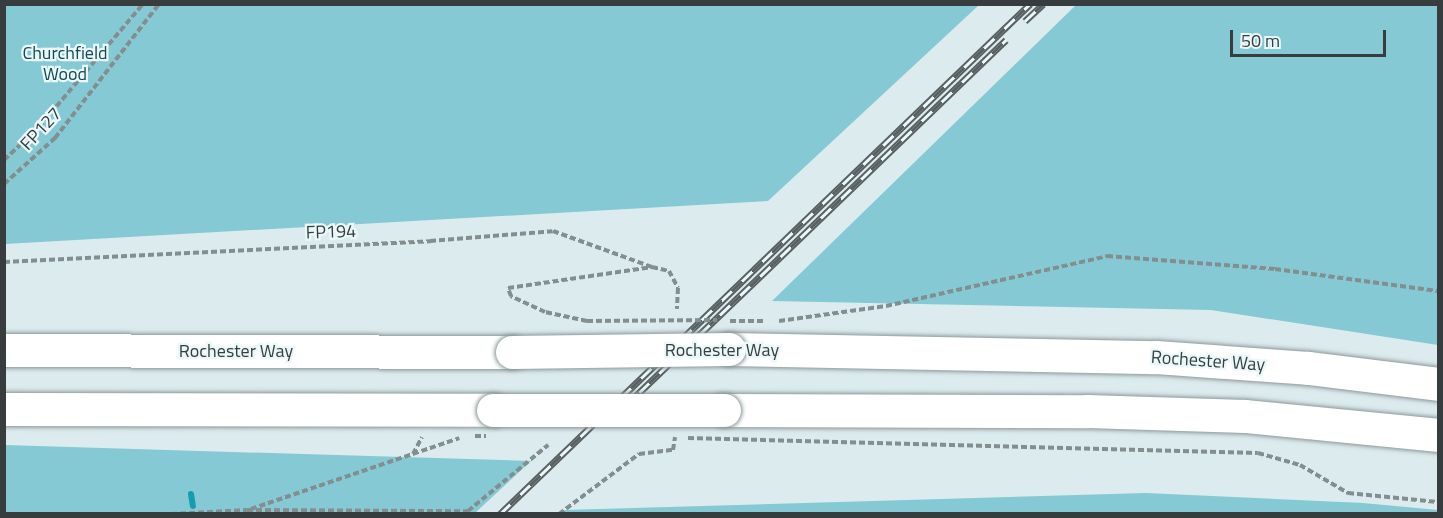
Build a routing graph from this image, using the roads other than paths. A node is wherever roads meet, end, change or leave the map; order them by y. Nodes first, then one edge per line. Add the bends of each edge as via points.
1 (4, 350) edge
2 (1438, 384) edge
3 (4, 409) edge
4 (1438, 435) edge

1 - 2 highway, Rochester Way, bridge via 729,349 1156,357 1308,368
3 - 4 highway, bridge via 484,423 724,410 1234,416

